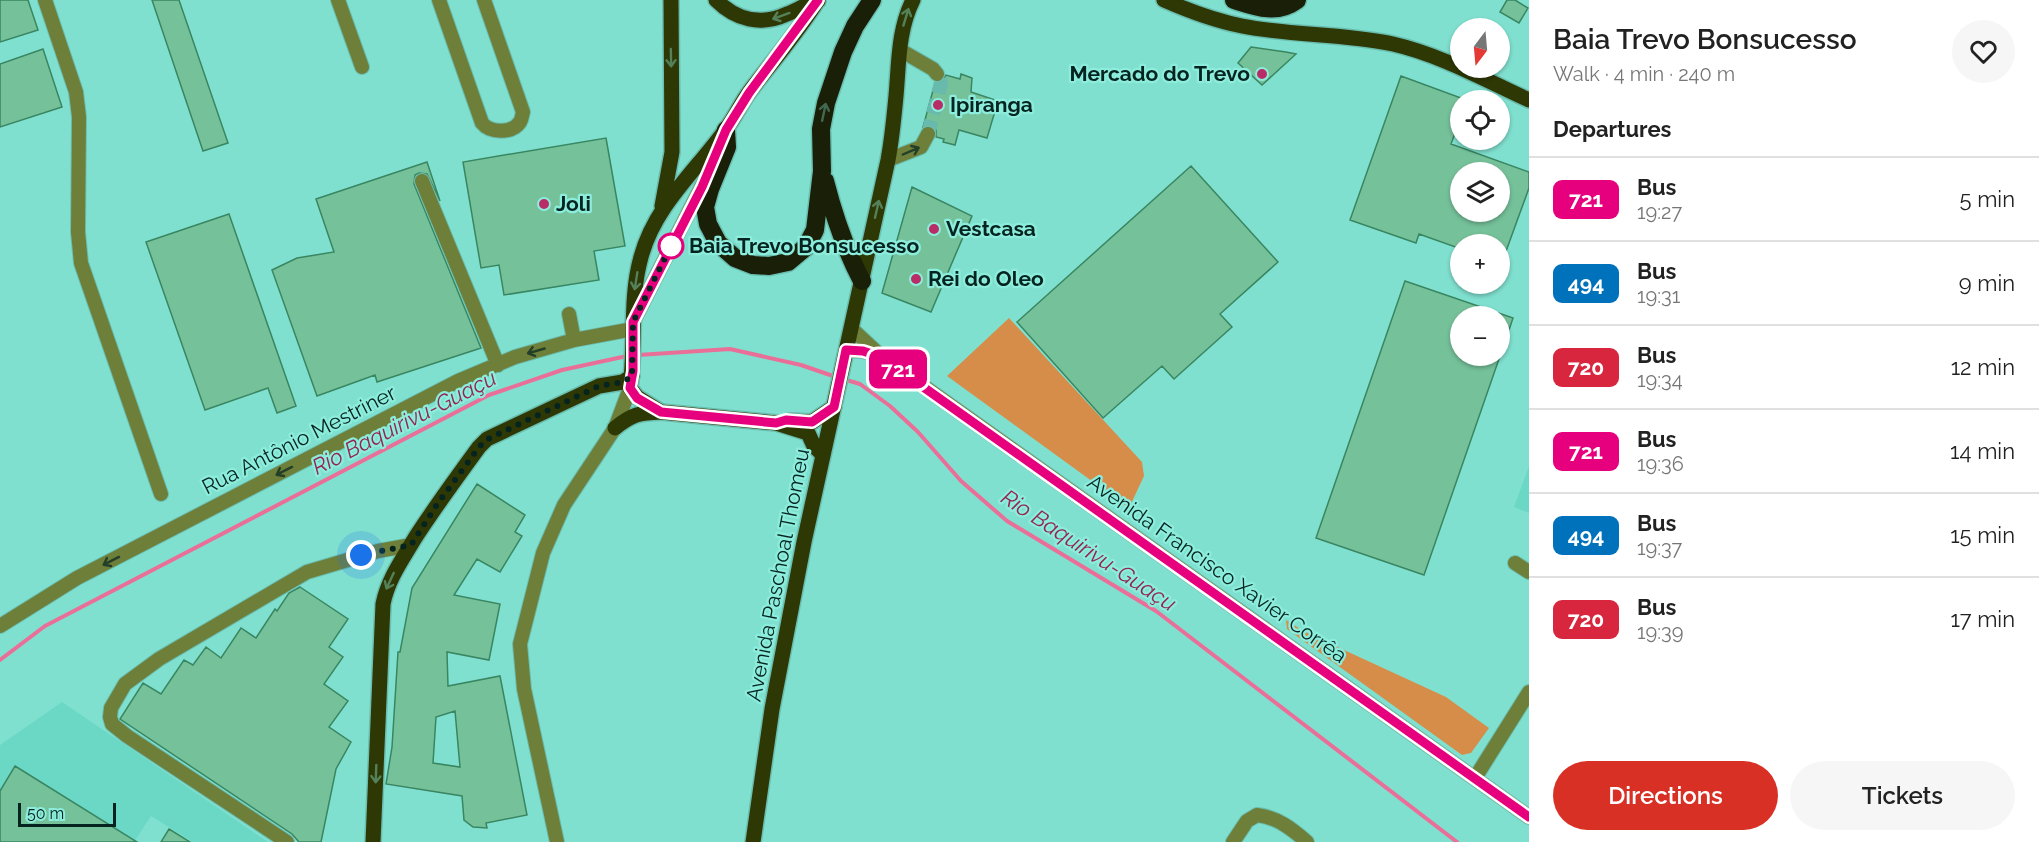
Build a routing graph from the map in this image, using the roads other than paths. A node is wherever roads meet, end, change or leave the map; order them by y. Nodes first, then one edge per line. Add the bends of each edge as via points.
1 (45, 0) edge
2 (338, 0) edge
3 (439, 0) edge
4 (484, 0) edge
5 (671, 0) edge
6 (716, 0) edge
7 (872, 0) edge
8 (913, 0) edge
9 (1164, 0) edge
10 (1234, 0) edge
11 (1297, 0) edge
12 (818, 1) edge
13 (900, 50) junction
14 (362, 67) dead end
15 (938, 74) dead end
16 (1529, 100) edge
17 (726, 130) junction
18 (928, 134) tunnel mouth
19 (888, 160) junction
20 (822, 171) junction
21 (422, 181) dead end
22 (662, 209) junction
23 (862, 282) junction
24 (569, 314) dead end
25 (633, 325) junction
26 (851, 328) junction
27 (574, 340) junction
28 (846, 350) junction
29 (881, 357) junction
30 (498, 364) junction
31 (631, 378) junction
32 (835, 403) junction
33 (661, 412) junction
34 (776, 423) junction
35 (615, 428) junction
36 (823, 455) junction
37 (161, 494) dead end
38 (411, 545) junction
39 (1515, 563) dead end
40 (1529, 572) edge
41 (0, 626) edge
42 (1529, 692) edge
43 (1474, 778) junction
44 (1529, 817) edge
45 (286, 842) edge
46 (373, 842) edge
47 (557, 842) edge
48 (753, 842) edge
49 (1233, 842) edge
50 (1307, 842) edge

1 - 37 street via 76,92 81,263
2 - 14 street
3 - 4 street via 482,123 495,131 511,129 520,122 523,112
5 -> 22 main road via 672,152
12 -> 6 main road via 785,15 756,21 743,18
20 -> 7 highway via 821,129 826,104 843,52
13 -> 8 main road, Avenida Paschoal Thomeu
9 - 16 main road via 1243,26 1392,44 1425,53
10 - 11 highway via 1273,10
12 - 17 main road
13 - 15 street
13 - 19 main road, Avenida Paschoal Thomeu
17 - 20 highway via 727,147 705,207 718,243 735,258 769,266 788,262 806,247 816,230
17 - 22 main road
17 - 25 street
19 -> 18 street via 921,147
23 -> 19 main road, Avenida Paschoal Thomeu
20 - 23 highway via 837,225
21 - 30 street
22 -> 25 main road via 640,257
23 - 26 main road, Avenida Paschoal Thomeu
24 - 27 street
25 - 27 street, Rua Antônio Mestriner
25 - 31 main road
26 - 28 main road, Avenida Paschoal Thomeu
26 - 29 street, Avenida Francisco Xavier Corrêa
27 -> 30 street, Rua Antônio Mestriner
28 - 29 street, Avenida Francisco Xavier Corrêa
28 - 32 main road, Avenida Paschoal Thomeu
29 - 43 street, Avenida Francisco Xavier Corrêa
30 -> 41 street, Rua Antônio Mestriner via 87,573
31 - 33 main road via 637,398
31 - 35 street
31 - 38 main road via 599,386 488,439
32 - 34 main road via 812,422
32 - 36 main road, Avenida Paschoal Thomeu
33 - 34 main road
33 - 35 main road via 628,417
34 - 36 main road via 808,433
35 - 47 street via 564,505 543,553 520,644 524,689
36 - 48 main road, Avenida Paschoal Thomeu via 772,709
38 - 45 street via 378,550 307,572 159,659 126,684 111,708 112,724 127,736
38 -> 46 main road via 393,574 383,604
39 - 40 street
42 - 43 street
43 - 44 street, Avenida Francisco Xavier Corrêa
49 - 50 street via 1250,818 1257,815 1285,824

